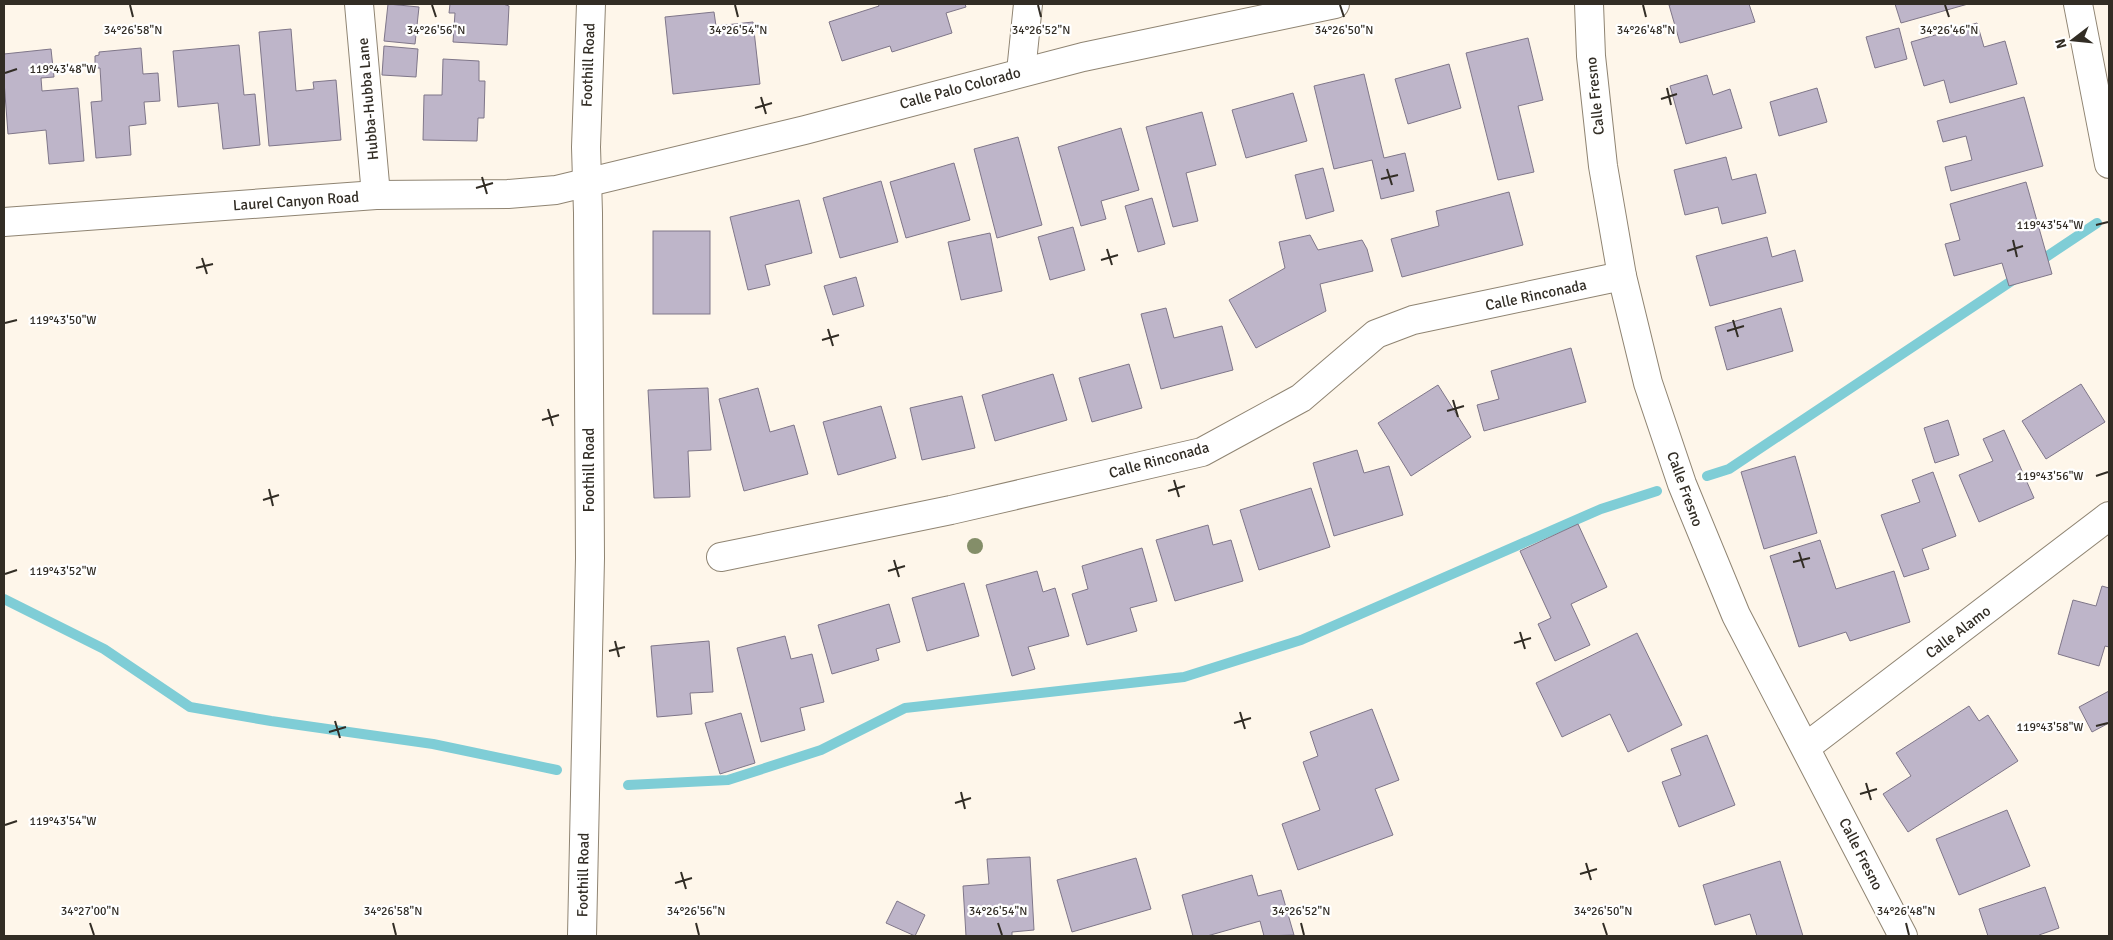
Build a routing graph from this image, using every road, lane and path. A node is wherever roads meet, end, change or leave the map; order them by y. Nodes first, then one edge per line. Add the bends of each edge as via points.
1 (359, 4) edge
2 (591, 4) edge
3 (1028, 4) edge
4 (1335, 4) edge
5 (1589, 4) edge
6 (2078, 4) edge
7 (1021, 72) junction
8 (2109, 164) edge
9 (587, 182) junction
10 (376, 195) junction
11 (4, 222) edge
12 (1622, 276) junction
13 (2109, 516) edge
14 (721, 557) dead end
15 (1806, 747) junction
16 (582, 936) edge
17 (1903, 936) edge

1 - 10 street, Hubba-Hubba Lane
2 - 9 street, Foothill Road
3 - 7 street
4 - 7 street, Calle Palo Colorado
5 - 12 street, Calle Fresno via 1603,166
6 - 8 street
7 - 9 street, Calle Palo Colorado via 805,130
9 - 10 street, Laurel Canyon Road via 556,190 508,194
9 - 16 street, Foothill Road via 590,558
10 - 11 street, Laurel Canyon Road
12 - 14 street, Calle Rinconada via 1394,326 1376,334 1301,398 1202,452 951,510
12 - 15 street, Calle Fresno via 1648,383 1685,493 1736,615
13 - 15 street, Calle Alamo
15 - 17 street, Calle Fresno

